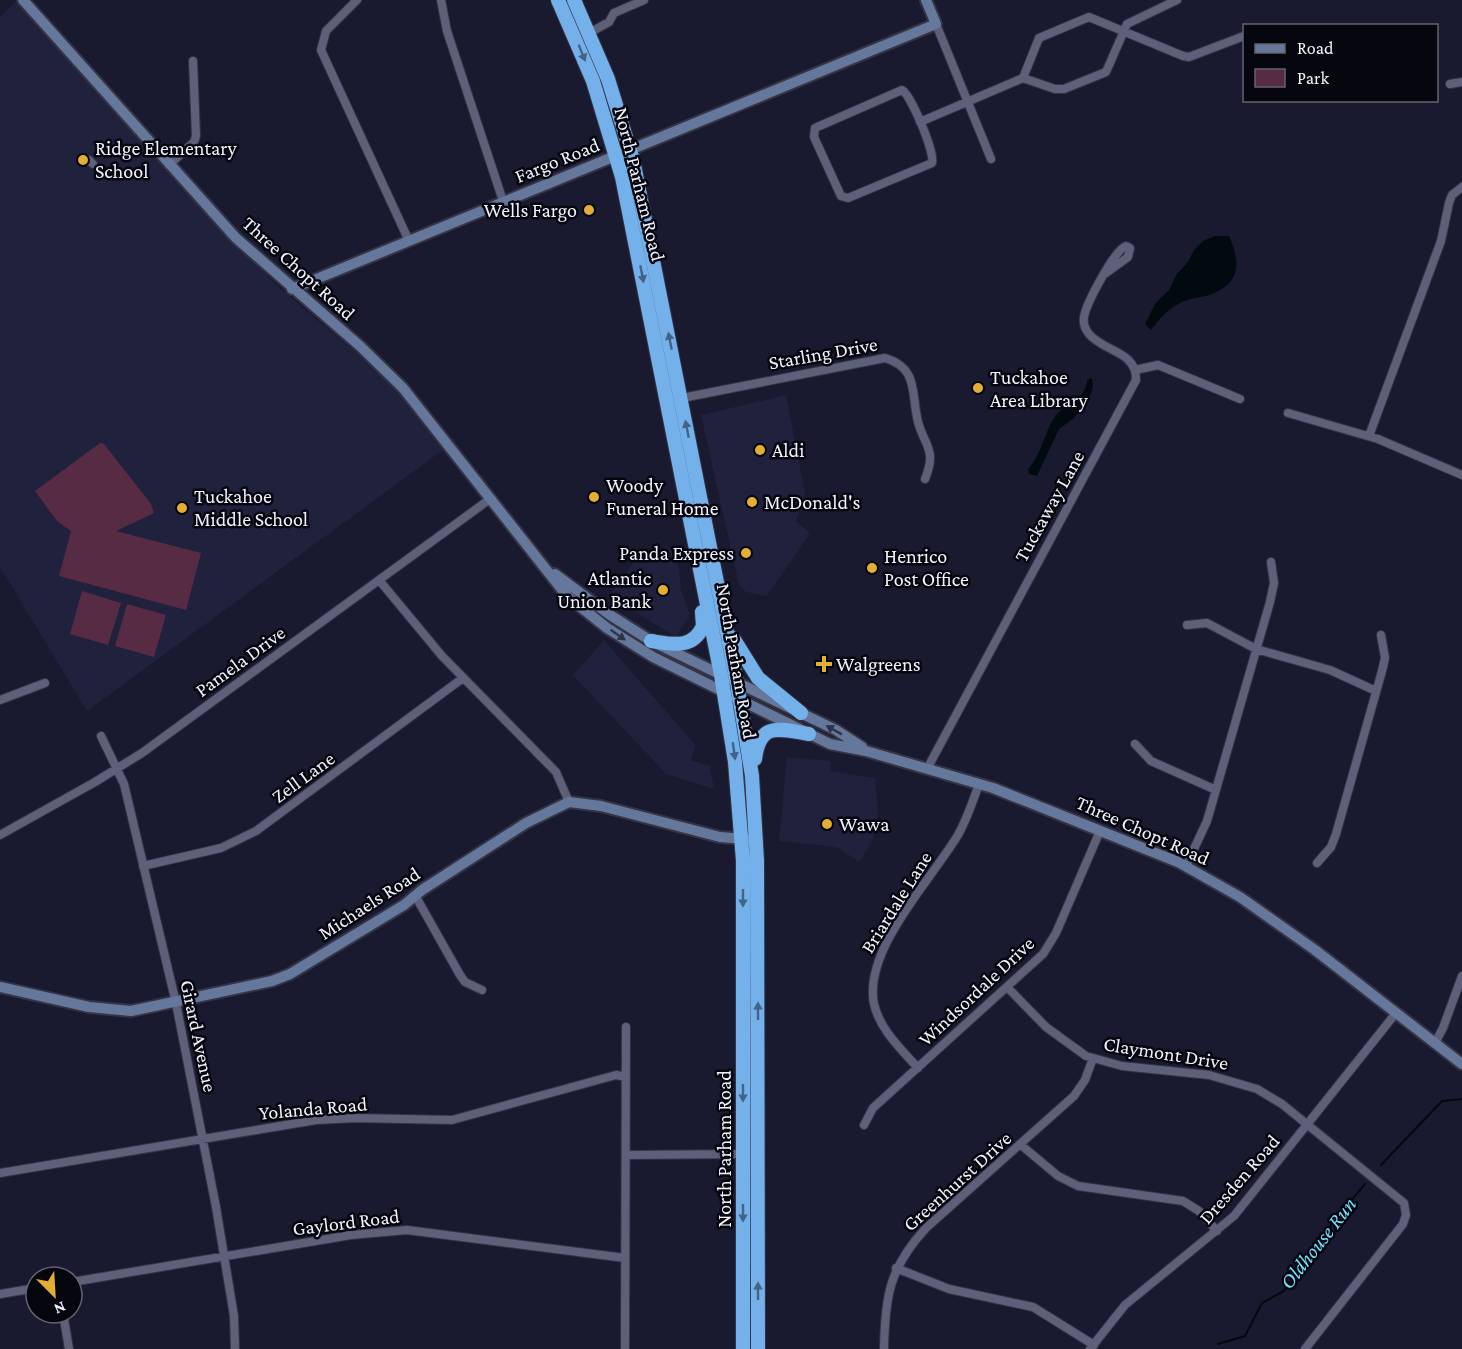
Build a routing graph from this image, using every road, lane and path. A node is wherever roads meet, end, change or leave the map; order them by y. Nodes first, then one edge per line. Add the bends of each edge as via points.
1 (23, 0) edge
2 (357, 0) edge
3 (441, 0) edge
4 (558, 0) edge
5 (574, 0) edge
6 (644, 0) edge
7 (926, 0) edge
8 (1177, 0) edge
9 (936, 24) junction
10 (1124, 31) junction
11 (589, 33) junction
12 (1243, 36) edge
13 (193, 62) dead end
14 (1023, 78) junction
15 (1462, 82) edge
16 (1449, 84) dead end
17 (969, 100) junction
18 (920, 122) junction
19 (624, 153) junction
20 (991, 159) dead end
21 (170, 165) junction
22 (1462, 187) edge
23 (503, 201) junction
24 (408, 241) junction
25 (1106, 273) dead end
26 (292, 289) junction
27 (1135, 370) junction
28 (681, 398) junction
29 (1240, 399) dead end
30 (667, 401) junction
31 (1288, 413) dead end
32 (1369, 436) junction
33 (1462, 475) edge
34 (925, 479) dead end
35 (490, 499) junction
36 (698, 559) junction
37 (1271, 562) dead end
38 (545, 567) junction
39 (379, 580) junction
40 (1187, 625) dead end
41 (726, 626) junction
42 (1381, 635) dead end
43 (651, 641) junction
44 (1256, 649) junction
45 (721, 675) junction
46 (463, 678) junction
47 (45, 683) dead end
48 (737, 683) junction
49 (1376, 692) junction
50 (724, 693) junction
51 (0, 700) edge
52 (741, 701) junction
53 (801, 713) junction
54 (809, 734) junction
55 (101, 736) dead end
56 (1135, 744) dead end
57 (866, 751) junction
58 (117, 769) junction
59 (927, 769) junction
60 (752, 776) junction
61 (979, 784) junction
62 (1216, 790) junction
63 (568, 802) junction
64 (1100, 831) junction
65 (0, 835) edge
66 (742, 840) junction
67 (757, 840) junction
68 (1317, 863) dead end
69 (1186, 866) junction
70 (143, 867) junction
71 (416, 897) junction
72 (1462, 976) edge
73 (0, 987) edge
74 (1008, 988) junction
75 (482, 990) dead end
76 (176, 1003) junction
77 (1396, 1013) junction
78 (626, 1027) dead end
79 (1435, 1043) junction
80 (1093, 1058) junction
81 (1462, 1064) edge
82 (918, 1068) junction
83 (626, 1077) junction
84 (1307, 1124) junction
85 (864, 1125) dead end
86 (204, 1138) junction
87 (1021, 1144) junction
88 (743, 1154) junction
89 (758, 1154) junction
90 (626, 1155) junction
91 (0, 1173) edge
92 (1217, 1231) junction
93 (224, 1256) junction
94 (625, 1258) junction
95 (896, 1268) junction
96 (84, 1280) edge
97 (24, 1290) edge
98 (0, 1294) edge
99 (65, 1325) edge
100 (1092, 1347) edge
101 (69, 1349) edge
102 (235, 1349) edge
103 (625, 1349) edge
104 (743, 1349) edge
105 (758, 1349) edge
106 (884, 1349) edge
107 (1305, 1349) edge

1 - 21 main road, Three Chopt Road
2 - 24 street via 326,31 321,50
3 - 23 street via 447,31
4 -> 19 highway, North Parham Road
5 - 11 highway, North Parham Road
6 - 11 street via 614,13 609,22
7 - 9 main road
8 - 10 street via 1130,21
9 - 17 street
9 - 19 main road, Fargo Road
10 - 12 street via 1190,57
10 - 14 street via 1106,72 1064,88
10 - 14 street via 1089,17 1042,37
11 - 19 highway, North Parham Road via 611,88
13 - 21 street via 196,136
14 - 17 street
15 - 16 street
17 - 18 street
17 - 20 street
18 - 18 street via 933,155 932,163 848,198 841,196 814,137 817,124 902,90
19 - 23 main road, Fargo Road
28 -> 19 highway, North Parham Road
19 -> 30 highway, North Parham Road
21 - 26 main road, Three Chopt Road via 236,238
22 - 32 street via 1449,203 1441,241
23 - 24 main road, Fargo Road
24 - 26 main road, Fargo Road
25 - 27 street via 1087,307 1084,323 1091,336 1123,355
26 - 35 main road, Three Chopt Road via 403,388
27 - 29 street via 1158,365
27 - 59 street, Tuckaway Lane via 1134,385
28 - 30 street, Starling Drive
28 - 34 street, Starling Drive via 885,358 898,362 911,382 918,422 931,452
41 -> 28 highway, North Parham Road
30 - 36 highway, North Parham Road
31 - 32 street
32 - 33 street
35 - 38 main road, Three Chopt Road
35 - 39 street, Pamela Drive
36 - 43 highway via 701,631 684,644
36 - 45 highway, North Parham Road
37 - 44 street via 1274,583
38 - 43 main road, Three Chopt Road
38 -> 50 main road, Three Chopt Road via 567,596 607,628 653,657
39 - 46 street
39 - 58 street, Pamela Drive
40 - 44 street via 1207,623
41 - 48 highway, North Parham Road
41 - 53 highway via 758,678
42 - 49 street via 1385,658
43 - 45 main road, Three Chopt Road
44 - 49 street via 1330,670
44 - 62 street
45 - 48 main road, Three Chopt Road
45 - 50 highway, North Parham Road
46 - 63 street via 556,772
46 - 70 street, Zell Lane via 256,831 221,848
47 - 51 street
48 - 52 highway, North Parham Road
48 - 53 main road, Three Chopt Road
49 - 68 street via 1336,834
50 - 52 main road, Three Chopt Road
50 -> 66 highway, North Parham Road
52 - 54 main road, Three Chopt Road
52 - 60 highway, North Parham Road
57 -> 53 main road, Three Chopt Road
54 - 57 main road, Three Chopt Road via 830,744
54 - 60 highway via 778,729 762,736 756,744
55 - 58 street, Girard Avenue
56 - 62 street via 1151,761
57 - 59 main road, Three Chopt Road
58 - 65 street, Pamela Drive
58 - 70 street, Girard Avenue
59 - 61 main road, Three Chopt Road
60 - 67 highway, North Parham Road
61 - 64 main road, Three Chopt Road
61 - 82 street, Briardale Lane via 958,836 889,938 874,974 874,1003 881,1022
62 - 69 street via 1200,841
63 - 66 main road via 601,806
63 - 71 main road, Michaels Road via 526,823
64 - 69 main road, Three Chopt Road
64 - 74 street, Windsordale Drive via 1050,944
66 - 67 main road
66 -> 88 highway, North Parham Road
89 -> 67 highway, North Parham Road
69 - 77 main road, Three Chopt Road via 1240,897
70 - 76 street, Girard Avenue
71 - 75 street via 460,975
71 - 76 main road, Michaels Road via 290,974
72 - 79 street
73 - 76 main road, Michaels Road via 115,1011
74 - 80 street, Claymont Drive via 1062,1040
74 - 82 street, Windsordale Drive
76 - 86 street, Girard Avenue
77 - 79 main road, Three Chopt Road
77 - 84 street, Dresden Road
78 - 83 street
79 - 81 main road, Three Chopt Road
80 - 84 street, Claymont Drive via 1122,1066 1228,1079 1257,1089
80 - 87 street, Greenhurst Drive via 1074,1096
82 - 85 street, Windsordale Drive via 873,1108
83 - 86 street, Yolanda Road via 616,1076 452,1120 338,1118
83 - 90 street
84 - 92 street, Dresden Road
84 - 107 street, Claymont Drive via 1400,1198 1406,1210 1396,1234
86 - 91 street, Yolanda Road
86 - 93 street, Girard Avenue
87 - 92 street via 1058,1176 1078,1186 1183,1201 1199,1211
87 - 95 street, Greenhurst Drive via 926,1228
88 - 89 street
88 - 90 street
88 -> 104 highway, North Parham Road
105 -> 89 highway, North Parham Road
90 - 94 street
92 - 100 street, Dresden Road via 1125,1305
93 - 94 street, Gaylord Road via 407,1230
93 - 96 street, Gaylord Road
93 - 102 street, Girard Avenue
94 - 103 street
95 - 100 street via 949,1289 1033,1307
95 - 106 street, Greenhurst Drive via 885,1304
97 - 98 street
99 - 101 street

